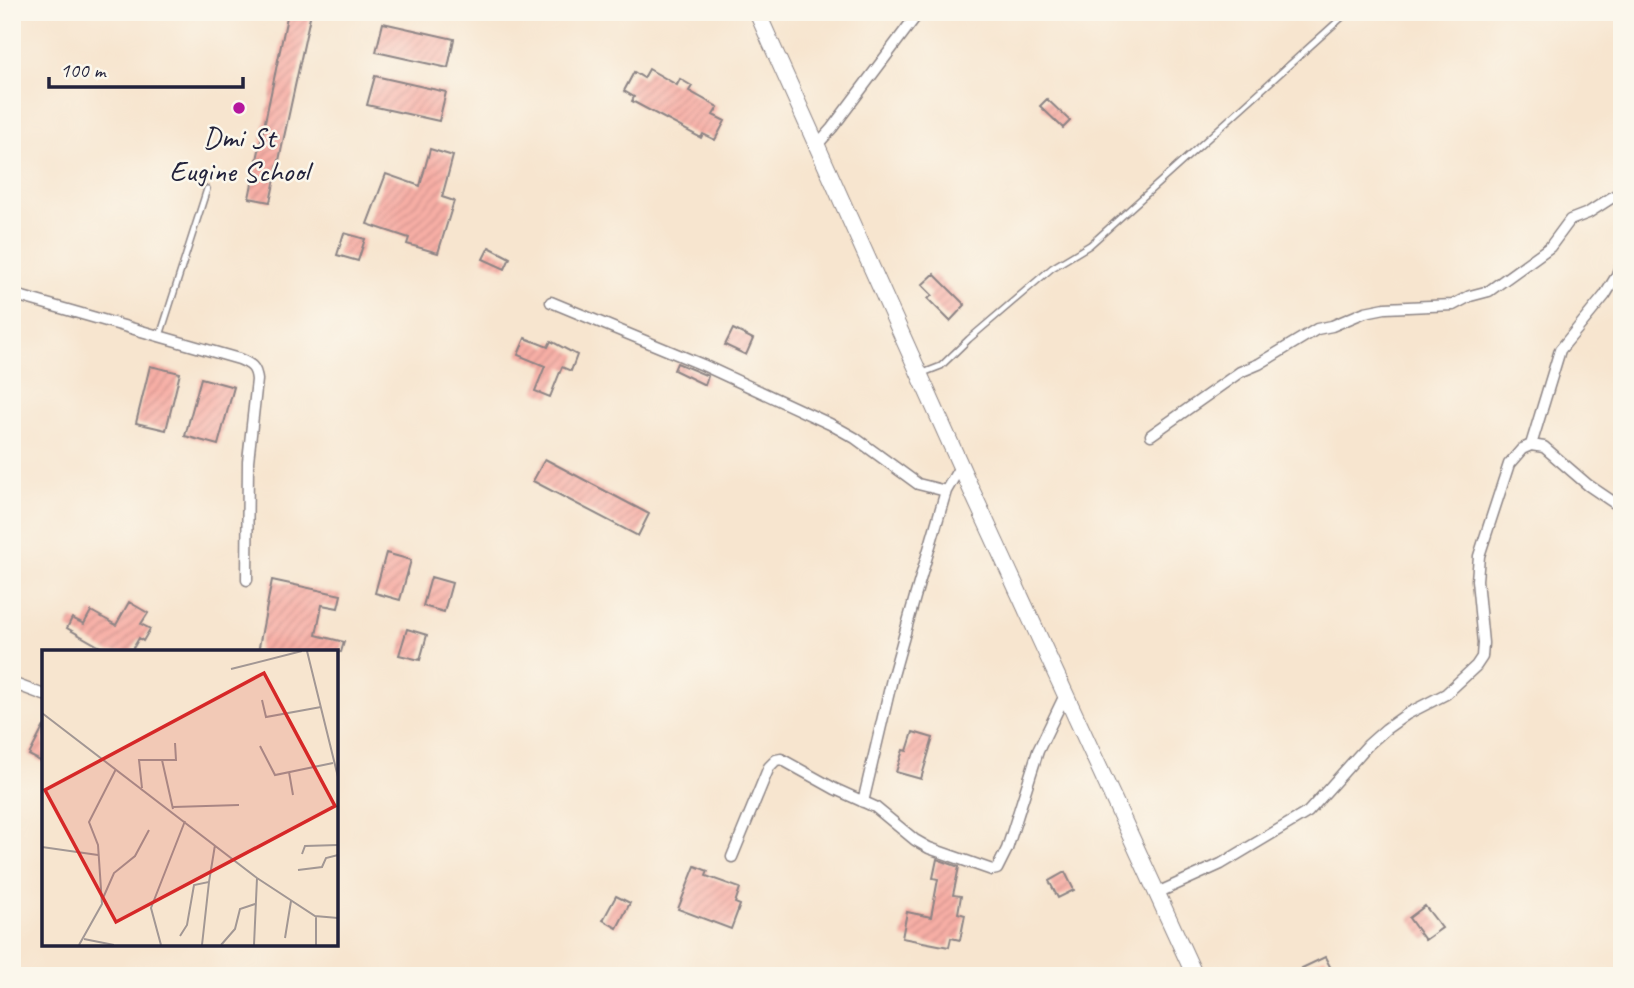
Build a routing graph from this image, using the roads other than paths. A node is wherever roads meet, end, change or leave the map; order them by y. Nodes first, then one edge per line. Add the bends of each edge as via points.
1 (757, 12) edge
2 (919, 12) edge
3 (1348, 12) edge
4 (817, 145) junction
5 (206, 189) dead end
6 (1622, 191) edge
7 (1622, 261) edge
8 (12, 294) edge
9 (551, 302) dead end
10 (160, 336) junction
11 (920, 374) junction
12 (1151, 435) dead end
13 (1531, 444) junction
14 (961, 465) junction
15 (946, 491) junction
16 (1622, 508) edge
17 (247, 580) dead end
18 (12, 683) edge
19 (42, 694) edge
20 (1065, 695) junction
21 (863, 802) junction
22 (732, 856) dead end
23 (1157, 893) junction
24 (1195, 976) edge

1 - 4 street
2 - 4 street
3 - 11 lane via 1090,245 1052,268 941,366
4 - 11 street
5 - 10 lane
6 - 12 street via 1570,220 1550,247 1489,291 1453,305 1385,308 1317,329 1240,372
7 - 13 street via 1605,295 1560,350
8 - 10 street
9 - 15 street via 830,424 918,484
10 - 17 street via 239,359 256,370 248,461
11 - 14 street
13 - 16 street via 1544,447
13 - 23 street via 1509,464 1479,556 1483,643 1476,666 1446,694 1386,729 1308,812 1221,864
14 - 15 street
14 - 20 street
15 - 21 street via 892,679
18 - 19 street
20 - 21 street via 1038,751 997,869 929,848
20 - 23 street
21 - 22 street via 776,760
23 - 24 street

